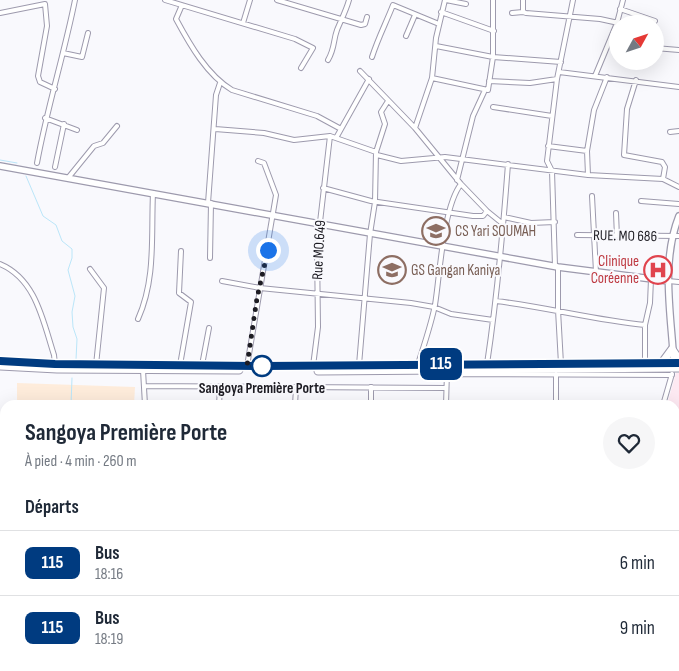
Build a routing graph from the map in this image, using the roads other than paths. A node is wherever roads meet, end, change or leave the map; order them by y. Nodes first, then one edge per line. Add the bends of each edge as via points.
1 (75, 0) edge
2 (165, 0) edge
3 (250, 0) edge
4 (277, 0) edge
5 (349, 0) edge
6 (445, 0) edge
7 (493, 0) edge
8 (524, 0) edge
9 (573, 0) edge
10 (623, 0) edge
11 (466, 4) dead end
12 (182, 5) junction
13 (620, 8) junction
14 (440, 12) junction
15 (523, 12) junction
16 (0, 13) edge
17 (512, 13) dead end
18 (415, 15) junction
19 (618, 15) edge
20 (639, 15) edge
21 (367, 17) dead end
22 (569, 17) junction
23 (343, 19) junction
24 (609, 21) edge
25 (242, 23) junction
26 (439, 24) junction
27 (494, 31) junction
28 (88, 33) dead end
29 (406, 36) dead end
30 (609, 42) edge
31 (436, 46) junction
32 (664, 49) edge
33 (679, 50) edge
34 (63, 53) junction
35 (372, 57) dead end
36 (493, 57) junction
37 (328, 60) dead end
38 (561, 62) junction
39 (301, 68) dead end
40 (360, 71) dead end
41 (559, 72) junction
42 (595, 76) junction
43 (607, 77) junction
44 (432, 78) junction
45 (369, 79) junction
46 (557, 79) junction
47 (636, 80) junction
48 (489, 81) junction
49 (220, 83) junction
50 (679, 86) edge
51 (55, 88) junction
52 (485, 90) junction
53 (388, 102) junction
54 (493, 107) dead end
55 (552, 116) junction
56 (45, 118) junction
57 (64, 124) junction
58 (117, 126) dead end
59 (415, 128) junction
60 (215, 129) junction
61 (341, 129) junction
62 (77, 130) dead end
63 (679, 131) edge
64 (670, 132) dead end
65 (330, 137) junction
66 (336, 138) junction
67 (548, 146) junction
68 (587, 151) junction
69 (376, 153) junction
70 (440, 159) junction
71 (462, 160) junction
72 (258, 161) dead end
73 (37, 163) dead end
74 (508, 164) junction
75 (0, 166) edge
76 (55, 167) dead end
77 (552, 171) junction
78 (588, 175) junction
79 (68, 178) junction
80 (663, 179) junction
81 (459, 182) junction
82 (679, 187) edge
83 (323, 188) junction
84 (153, 193) junction
85 (592, 196) dead end
86 (375, 202) junction
87 (641, 202) dead end
88 (210, 203) junction
89 (679, 204) edge
90 (450, 212) junction
91 (487, 212) junction
92 (616, 213) dead end
93 (274, 215) junction
94 (679, 216) edge
95 (504, 217) junction
96 (555, 222) junction
97 (320, 224) junction
98 (503, 224) junction
99 (370, 234) junction
100 (577, 235) dead end
101 (595, 235) junction
102 (676, 236) edge
103 (617, 237) junction
104 (444, 245) junction
105 (180, 251) dead end
106 (498, 255) junction
107 (210, 258) dead end
108 (0, 264) edge
109 (557, 267) junction
110 (90, 269) dead end
111 (596, 272) junction
112 (651, 279) junction
113 (222, 281) dead end
114 (668, 281) junction
115 (679, 282) edge
116 (260, 288) junction
117 (318, 294) junction
118 (366, 298) junction
119 (496, 301) junction
120 (434, 307) junction
121 (558, 310) junction
122 (138, 319) dead end
123 (493, 320) junction
124 (645, 325) junction
125 (209, 328) dead end
126 (672, 349) junction
127 (0, 361) edge
128 (55, 364) junction
129 (418, 364) junction
130 (487, 364) junction
131 (561, 364) junction
132 (645, 364) junction
133 (661, 364) junction
134 (96, 365) junction
135 (202, 365) junction
136 (359, 365) junction
137 (0, 366) edge
138 (180, 366) junction
139 (247, 366) junction
140 (313, 366) junction
141 (676, 366) edge
142 (143, 370) junction
143 (446, 372) junction
144 (531, 372) junction
145 (603, 372) junction
146 (556, 374) junction
147 (144, 386) junction
148 (220, 388) junction
149 (296, 388) junction
150 (371, 388) junction
151 (446, 388) junction
152 (145, 400) edge
153 (219, 400) edge
154 (295, 400) edge
155 (371, 400) edge
156 (446, 400) edge
157 (556, 400) edge
158 (665, 400) edge

1 - 34 street
2 - 12 street
3 - 25 street
4 - 23 street
5 - 23 street
6 - 11 street
6 - 14 street
7 - 27 street
8 - 15 street
9 - 22 street
10 - 13 street
12 - 25 street
12 - 49 street via 176,19 198,56
13 - 19 street
13 - 20 street
14 - 26 street
14 - 27 street
15 - 17 street
15 - 22 street
16 - 51 street via 45,4 46,37 38,76 40,82
18 - 26 street
18 - 29 street
18 - 35 street via 394,5
21 - 23 street via 365,24 361,25
22 - 24 street
22 - 38 street
23 - 37 street
25 - 39 street via 295,39 313,48
26 - 31 street
27 - 36 street
28 - 34 street via 82,57
30 - 42 street
31 - 36 street
31 - 44 street
32 - 33 street
34 - 51 street
36 - 38 street
36 - 48 street
38 - 41 street
40 - 45 street
41 - 42 street
41 - 46 street
42 - 43 street
43 - 47 street
43 - 68 street via 594,110
44 - 52 street
44 - 59 street
45 - 53 street
45 - 61 street
46 - 48 street via 530,83
46 - 55 street
47 - 50 street
47 - 80 street via 628,109 624,154 662,162 665,167
48 - 52 street via 488,90
49 - 60 street via 216,95
49 - 61 street via 232,90 317,116
51 - 56 street
52 - 71 street via 473,116
53 - 59 street
53 - 69 street via 381,112 385,124
54 - 55 street
55 - 67 street
56 - 57 street
56 - 73 street
57 - 62 street
57 - 76 street
58 - 79 street via 103,143 94,146
59 - 70 street
60 - 65 street via 264,133 294,140
60 - 88 street
61 - 66 street
63 - 64 street
65 - 66 street
65 - 83 street, Rue MO.649
66 - 69 street
67 - 68 street
67 - 77 street via 546,161
68 - 78 street
69 - 70 street via 401,160
69 - 86 street
70 - 71 street
70 - 81 street
71 - 74 street
71 - 81 street
72 - 93 street via 264,163 276,195
74 - 77 street
74 - 95 street
75 - 79 street
77 - 78 street
77 - 96 street
78 - 80 street
79 - 84 street
80 - 82 street
81 - 90 street
81 - 91 street
83 - 86 street
83 - 97 street, Rue MO.649
84 - 88 street
84 - 122 street via 152,273
85 - 101 street
86 - 90 street
86 - 99 street
87 - 89 street
88 - 93 street
88 - 107 street
90 - 91 street via 483,216
90 - 104 street
91 - 98 street
92 - 103 street
93 - 97 street
93 - 116 street
94 - 102 street
95 - 96 street via 531,223
95 - 98 street
96 - 109 street
97 - 99 street
97 - 117 street, Rue MO.649
98 - 106 street
99 - 104 street
99 - 118 street
100 - 101 street, RUE. MO 686
101 - 103 street, RUE. MO 686
101 - 111 street
102 - 103 street, RUE. MO 686
102 - 114 street
104 - 106 street
104 - 120 street
105 - 138 street via 179,293 191,302
106 - 109 street
106 - 119 street
108 - 128 street via 13,270 33,293
109 - 111 street
109 - 121 street
110 - 134 street via 104,288
111 - 112 street
112 - 114 street
112 - 124 street
113 - 116 street
114 - 115 street
114 - 126 street
116 - 117 street
116 - 139 street
117 - 118 street
117 - 140 street, Rue MO.649
118 - 120 street
118 - 136 street
119 - 121 street
119 - 123 street
120 - 123 street via 451,314
120 - 129 street
121 - 124 street via 607,322
121 - 131 street
123 - 130 street
124 - 132 street
125 - 135 street
126 - 133 highway
126 - 141 highway
127 - 128 highway
128 - 134 highway
129 - 130 highway
129 - 136 highway
130 - 131 highway
131 - 132 highway
132 - 133 highway
133 - 141 highway
134 - 138 highway
135 - 138 highway
135 - 139 highway
136 - 140 highway
137 - 142 highway
139 - 140 highway
141 - 145 highway
141 - 158 street
142 - 143 highway
142 - 147 street
143 - 144 highway
143 - 151 street
144 - 145 highway
144 - 146 street
145 - 146 street
146 - 157 street
147 - 148 street
147 - 152 street
148 - 149 street
148 - 153 street
149 - 150 street
149 - 154 street
150 - 151 street
150 - 155 street
151 - 156 street

